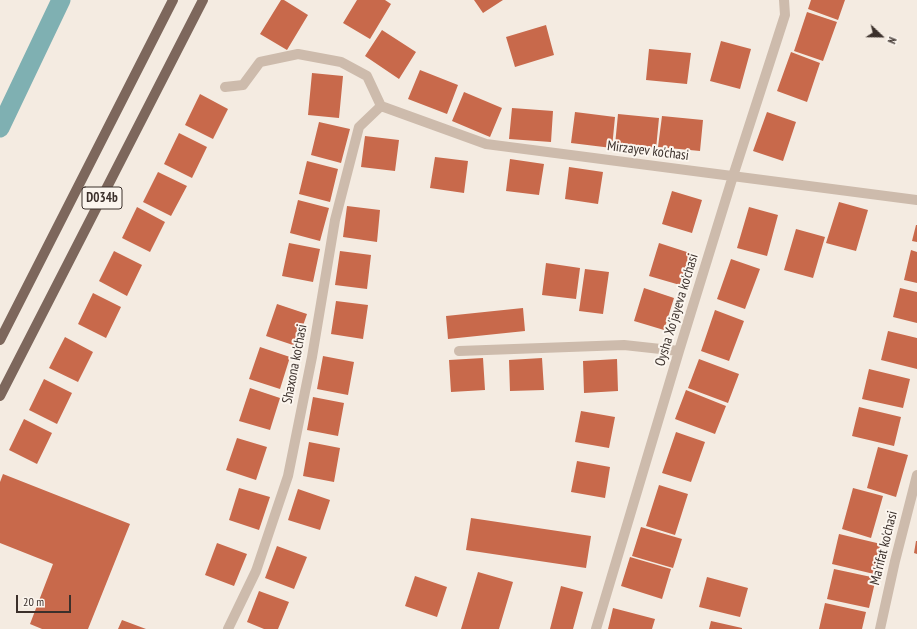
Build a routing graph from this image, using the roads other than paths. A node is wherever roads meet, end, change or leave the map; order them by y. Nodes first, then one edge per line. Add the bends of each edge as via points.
1 (173, 0) edge
2 (203, 0) edge
3 (784, 0) edge
4 (225, 87) dead end
5 (381, 106) junction
6 (733, 176) junction
7 (917, 200) edge
8 (0, 340) edge
9 (459, 351) dead end
10 (679, 351) junction
11 (0, 396) edge
12 (917, 475) edge
13 (228, 629) edge
14 (596, 629) edge
15 (880, 629) edge

1 - 8 main road, D034b
2 - 11 main road, D034b
3 - 6 street, Oysha Xo'jayeva ko'chasi via 785,15
4 - 5 street via 243,85 260,62 298,54 341,62 367,76
5 - 6 street, Mirzayev ko'chasi via 486,144
5 - 13 street, Shaxona ko'chasi via 360,127 335,220 312,357 288,476 256,570
6 - 7 street, Mirzayev ko'chasi
6 - 10 street, Oysha Xo'jayeva ko'chasi
9 - 10 street via 624,345
10 - 14 street, Oysha Xo'jayeva ko'chasi
12 - 15 street, Ma'rifat ko'chasi

